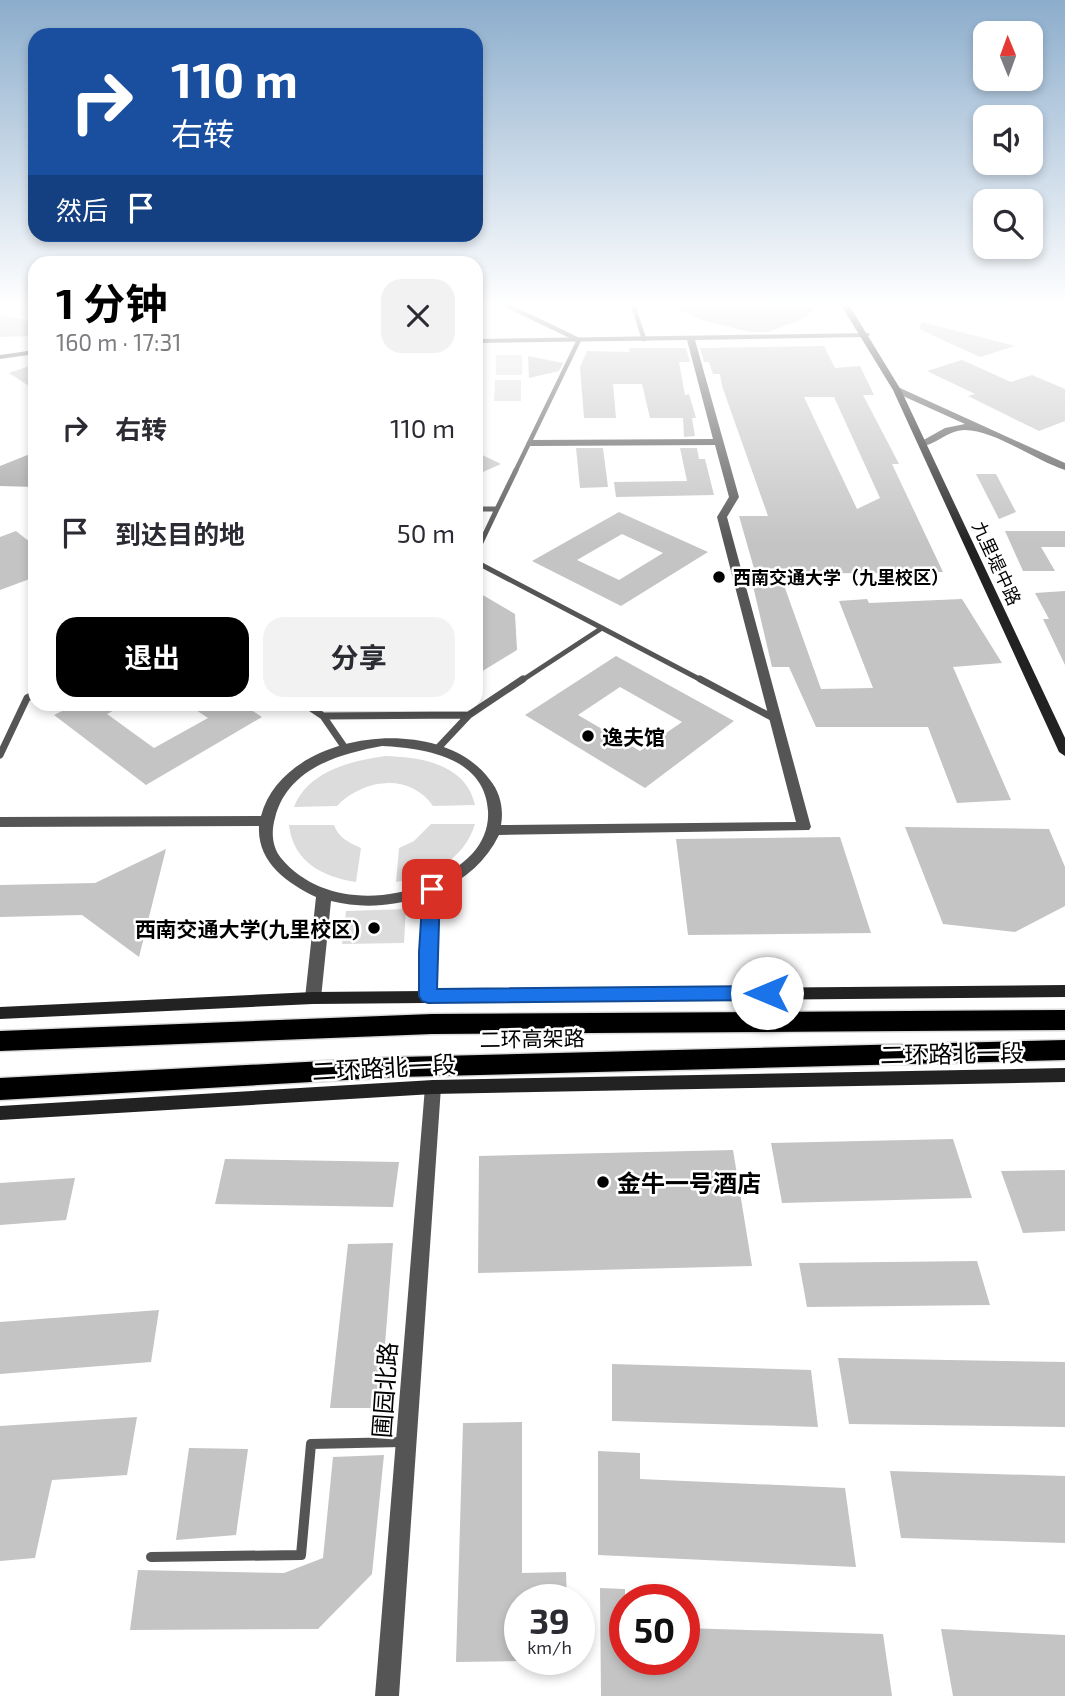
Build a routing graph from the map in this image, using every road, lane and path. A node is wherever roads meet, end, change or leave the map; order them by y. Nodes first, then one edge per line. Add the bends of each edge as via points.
1 (559, 384) edge
2 (702, 384) edge
3 (894, 384) edge
4 (897, 390) junction
5 (993, 433) junction
6 (717, 442) junction
7 (531, 443) junction
8 (923, 444) junction
9 (1065, 467) edge
10 (483, 509) edge
11 (497, 509) junction
12 (483, 538) edge
13 (483, 566) edge
14 (602, 628) junction
15 (28, 698) edge
16 (483, 706) edge
17 (316, 711) edge
18 (475, 711) edge
19 (469, 715) junction
20 (323, 716) junction
21 (777, 720) junction
22 (345, 748) junction
23 (437, 749) junction
24 (1065, 752) edge
25 (0, 755) edge
26 (266, 821) junction
27 (0, 822) edge
28 (494, 830) junction
29 (432, 889) junction
30 (324, 893) junction
31 (1065, 991) edge
32 (428, 996) junction
33 (313, 998) junction
34 (0, 1013) edge
35 (1065, 1020) edge
36 (0, 1041) edge
37 (1065, 1050) edge
38 (1065, 1075) edge
39 (433, 1087) junction
40 (0, 1089) edge
41 (0, 1114) edge
42 (407, 1442) junction
43 (151, 1557) dead end
44 (387, 1696) edge

1 - 7 lane
2 - 6 street
3 - 4 main road, 九里堤中路
4 - 5 street
4 - 8 main road, 九里堤中路
5 - 8 street via 956,427
5 - 9 street
6 - 7 street
6 - 21 street via 734,497 722,517
7 - 11 lane
8 - 24 main road, 九里堤中路
10 - 11 lane
11 - 12 lane
13 - 14 lane
14 - 16 lane
14 - 21 lane
15 - 25 lane
17 - 20 lane
18 - 19 lane
19 - 20 lane
19 - 23 lane
20 - 22 lane
21 - 28 street via 804,827
22 - 23 street via 382,742
22 - 26 street via 311,762 284,783 268,808
23 - 28 street via 472,766 489,786 497,809
26 - 27 street
26 - 30 street via 264,836 275,862 300,884
28 - 29 street via 479,858 454,879
29 - 30 street via 378,901
29 - 32 street
30 - 33 street
31 - 32 main road
32 - 33 main road
33 - 34 main road
35 - 36 highway, 二环高架路 via 432,1024
37 - 40 highway, 二环高架路 via 399,1067
38 - 39 main road, 二环路北一段
39 - 41 main road, 二环路北一段
39 - 42 street, 圃园北路
42 - 43 lane via 312,1444 301,1555
42 - 44 street, 圃园北路

